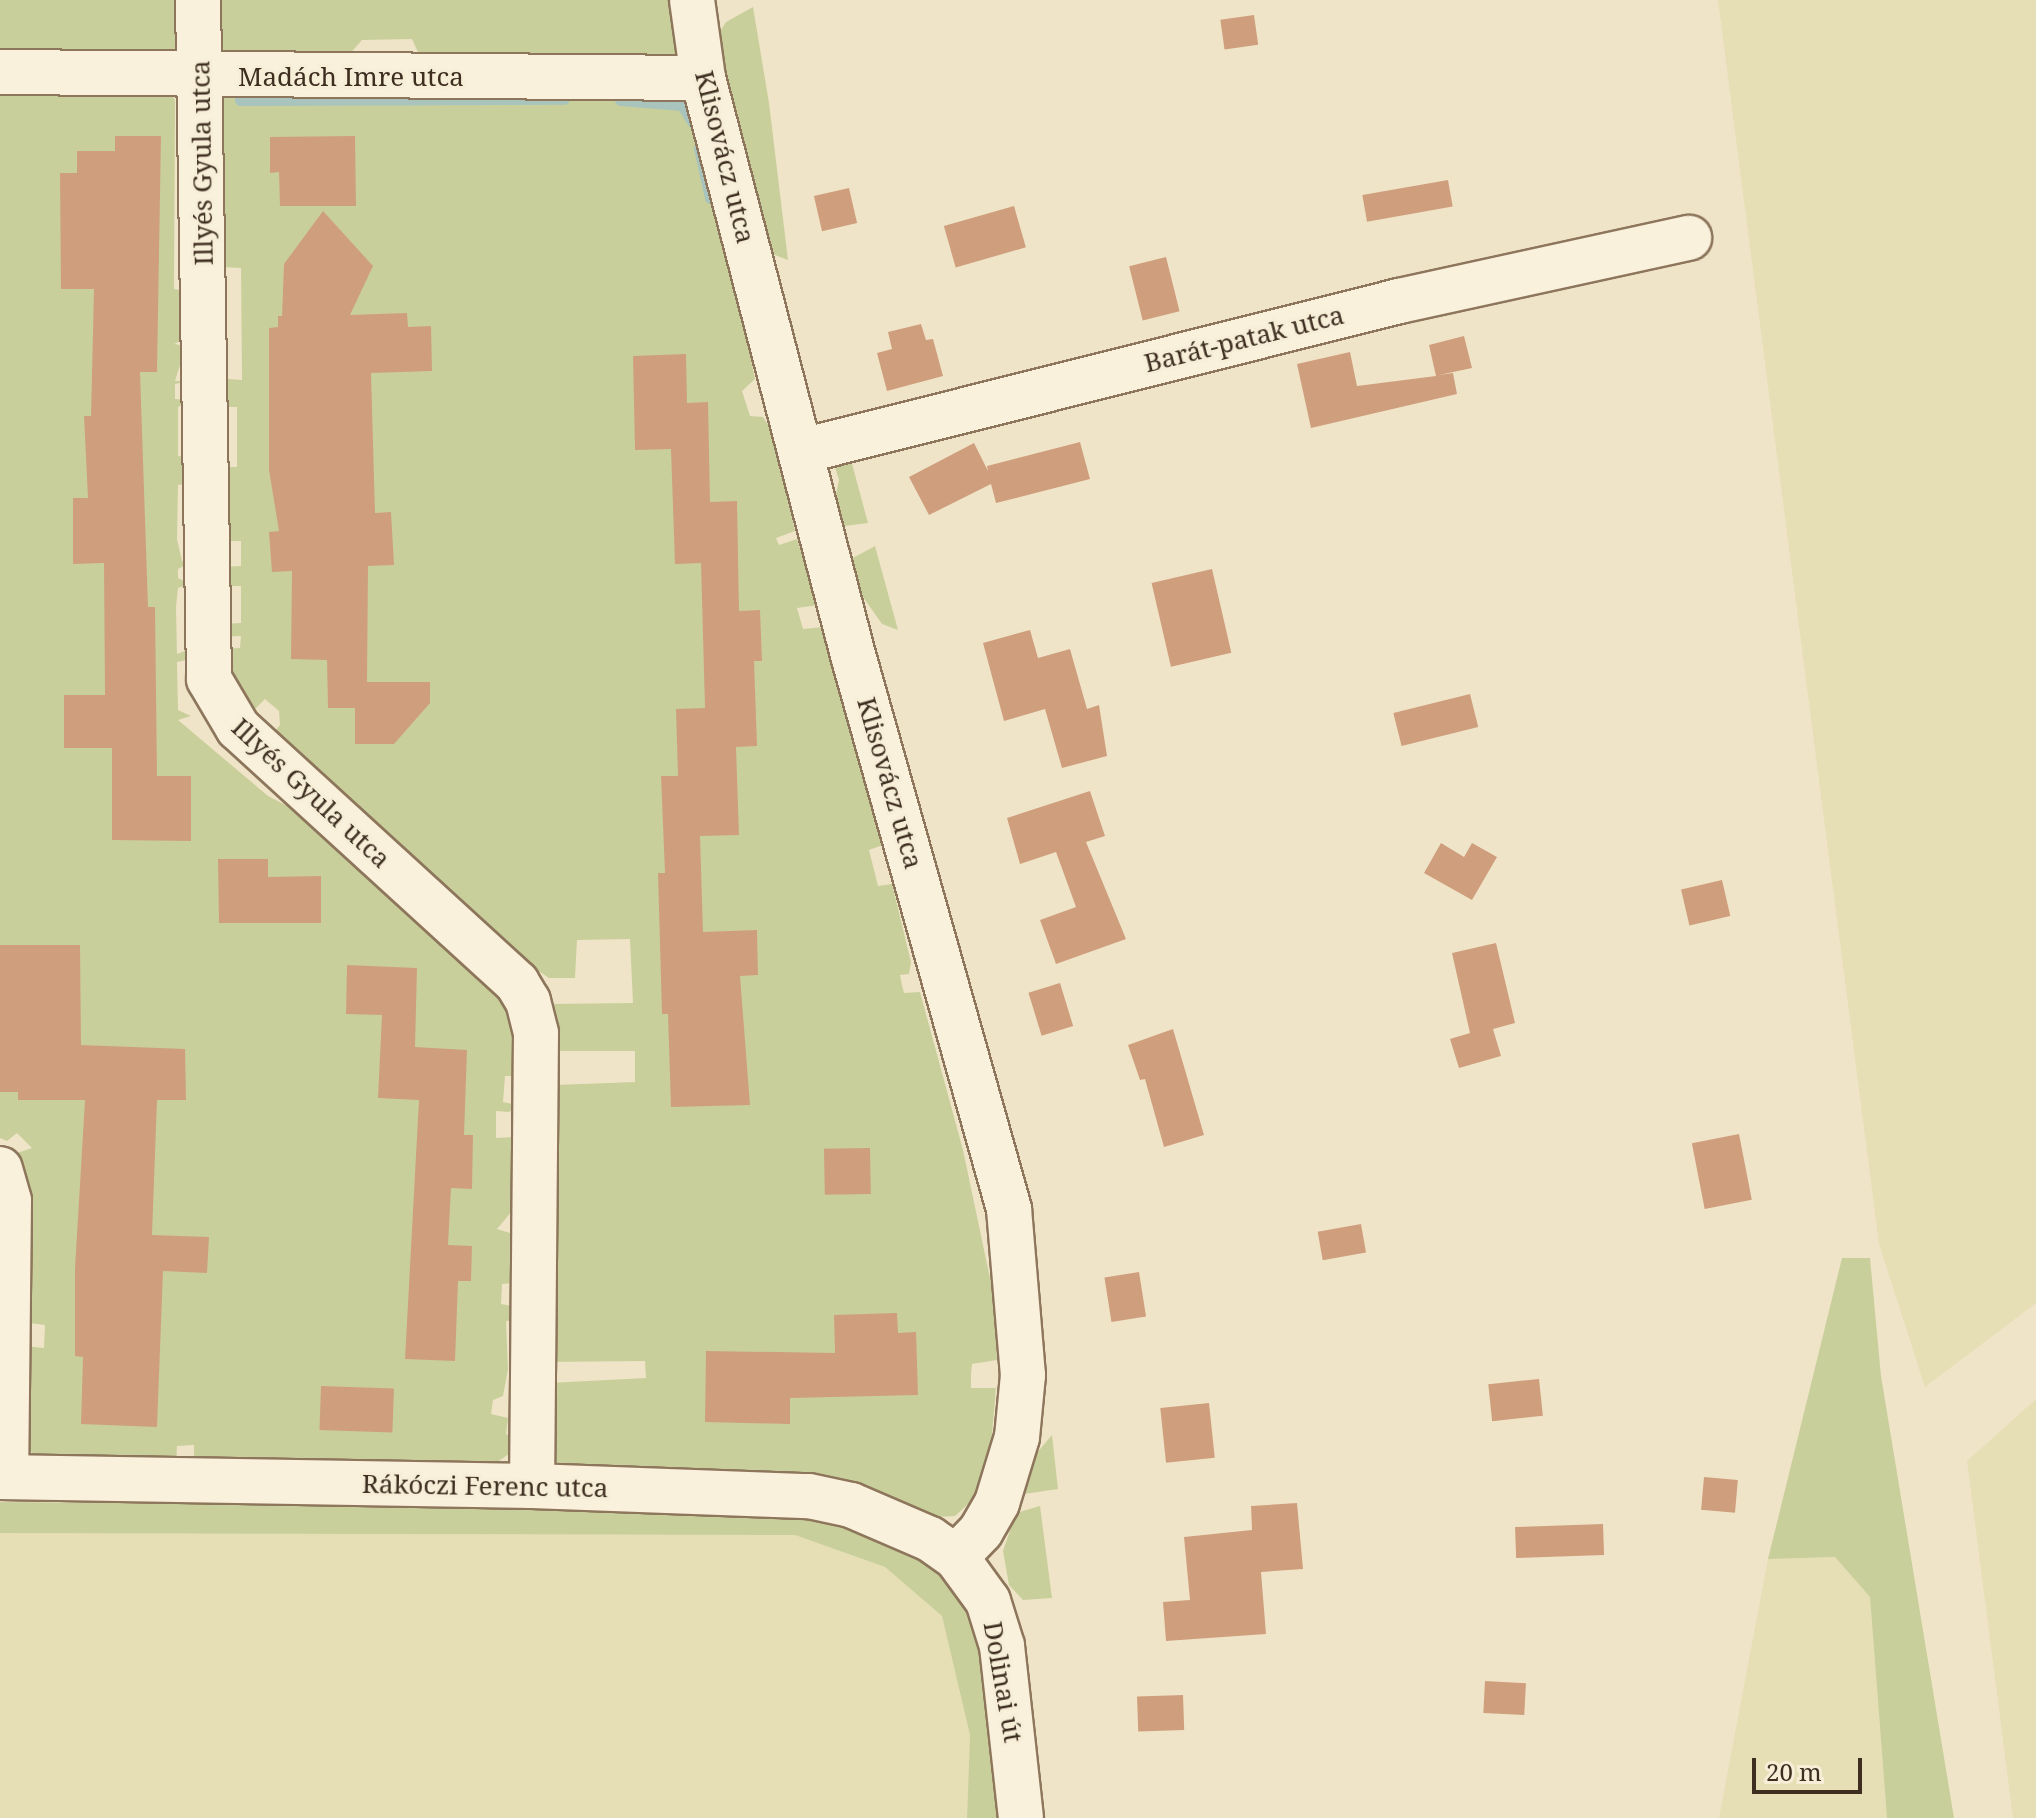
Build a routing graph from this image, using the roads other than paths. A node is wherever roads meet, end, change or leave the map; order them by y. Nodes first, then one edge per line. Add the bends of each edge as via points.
1 (198, 0) edge
2 (692, 0) edge
3 (0, 72) edge
4 (202, 76) junction
5 (703, 78) junction
6 (1689, 238) dead end
7 (802, 451) junction
8 (0, 1169) edge
9 (3, 1476) edge
10 (532, 1486) junction
11 (956, 1557) junction
12 (1021, 1818) edge

1 - 4 street, Illyés Gyula utca
2 - 5 street, Klisovácz utca
3 - 4 street, Madách Imre utca
4 - 5 street, Madách Imre utca
4 - 10 street, Illyés Gyula utca via 209,679 238,728 517,983 528,1001 536,1033
5 - 7 street, Klisovácz utca
6 - 7 street, Barát-patak utca via 1399,301
7 - 11 street, Klisovácz utca via 853,655 1009,1209 1023,1375 1017,1437 997,1503 981,1531
8 - 9 street via 9,1201
9 - 10 street, Rákóczi Ferenc utca
10 - 11 street, Rákóczi Ferenc utca via 809,1496 889,1518
11 - 12 street, Dolinai út via 988,1601 1002,1646

